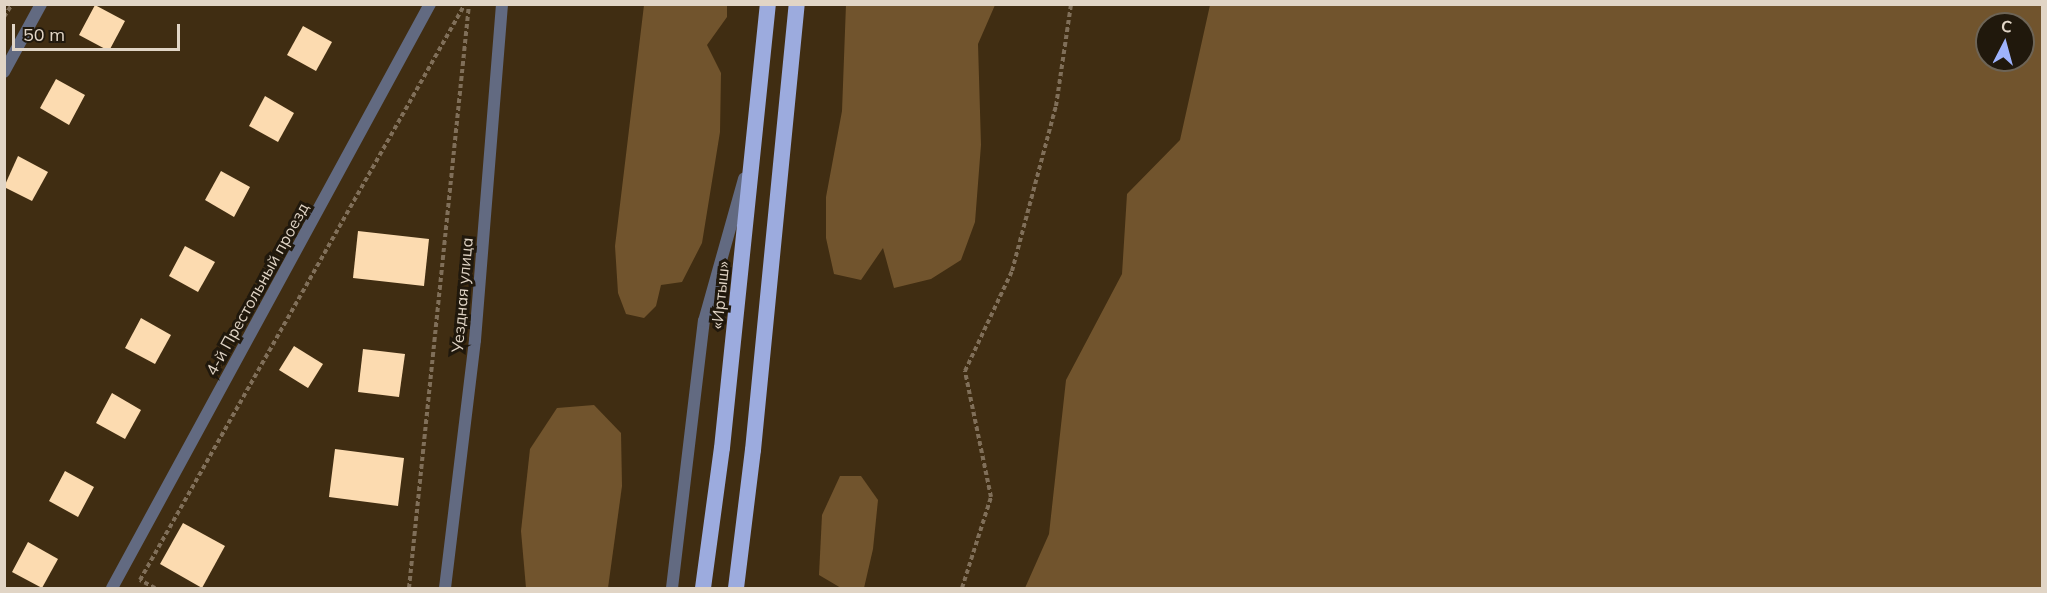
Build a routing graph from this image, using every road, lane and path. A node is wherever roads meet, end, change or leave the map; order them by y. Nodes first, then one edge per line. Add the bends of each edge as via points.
1 (12, 4) edge
2 (41, 4) edge
3 (430, 4) edge
4 (467, 4) edge
5 (502, 4) edge
6 (768, 4) edge
7 (797, 4) edge
8 (1071, 4) edge
9 (4, 17) edge
10 (4, 72) edge
11 (753, 149) junction
12 (112, 588) edge
13 (155, 588) edge
14 (409, 588) edge
15 (445, 588) edge
16 (672, 588) edge
17 (702, 588) edge
18 (736, 588) edge
19 (962, 588) edge

1 - 9 path
2 - 10 street
3 - 12 street, 4-й Престольный проезд
4 - 13 path via 140,580
4 - 14 path
5 - 15 street, Уездная улица via 475,340
6 - 11 highway, «Иртыш»
7 - 18 highway
8 - 19 path via 1056,106 1012,271 965,371 991,497
11 - 16 street via 704,321
11 - 17 highway, «Иртыш»

